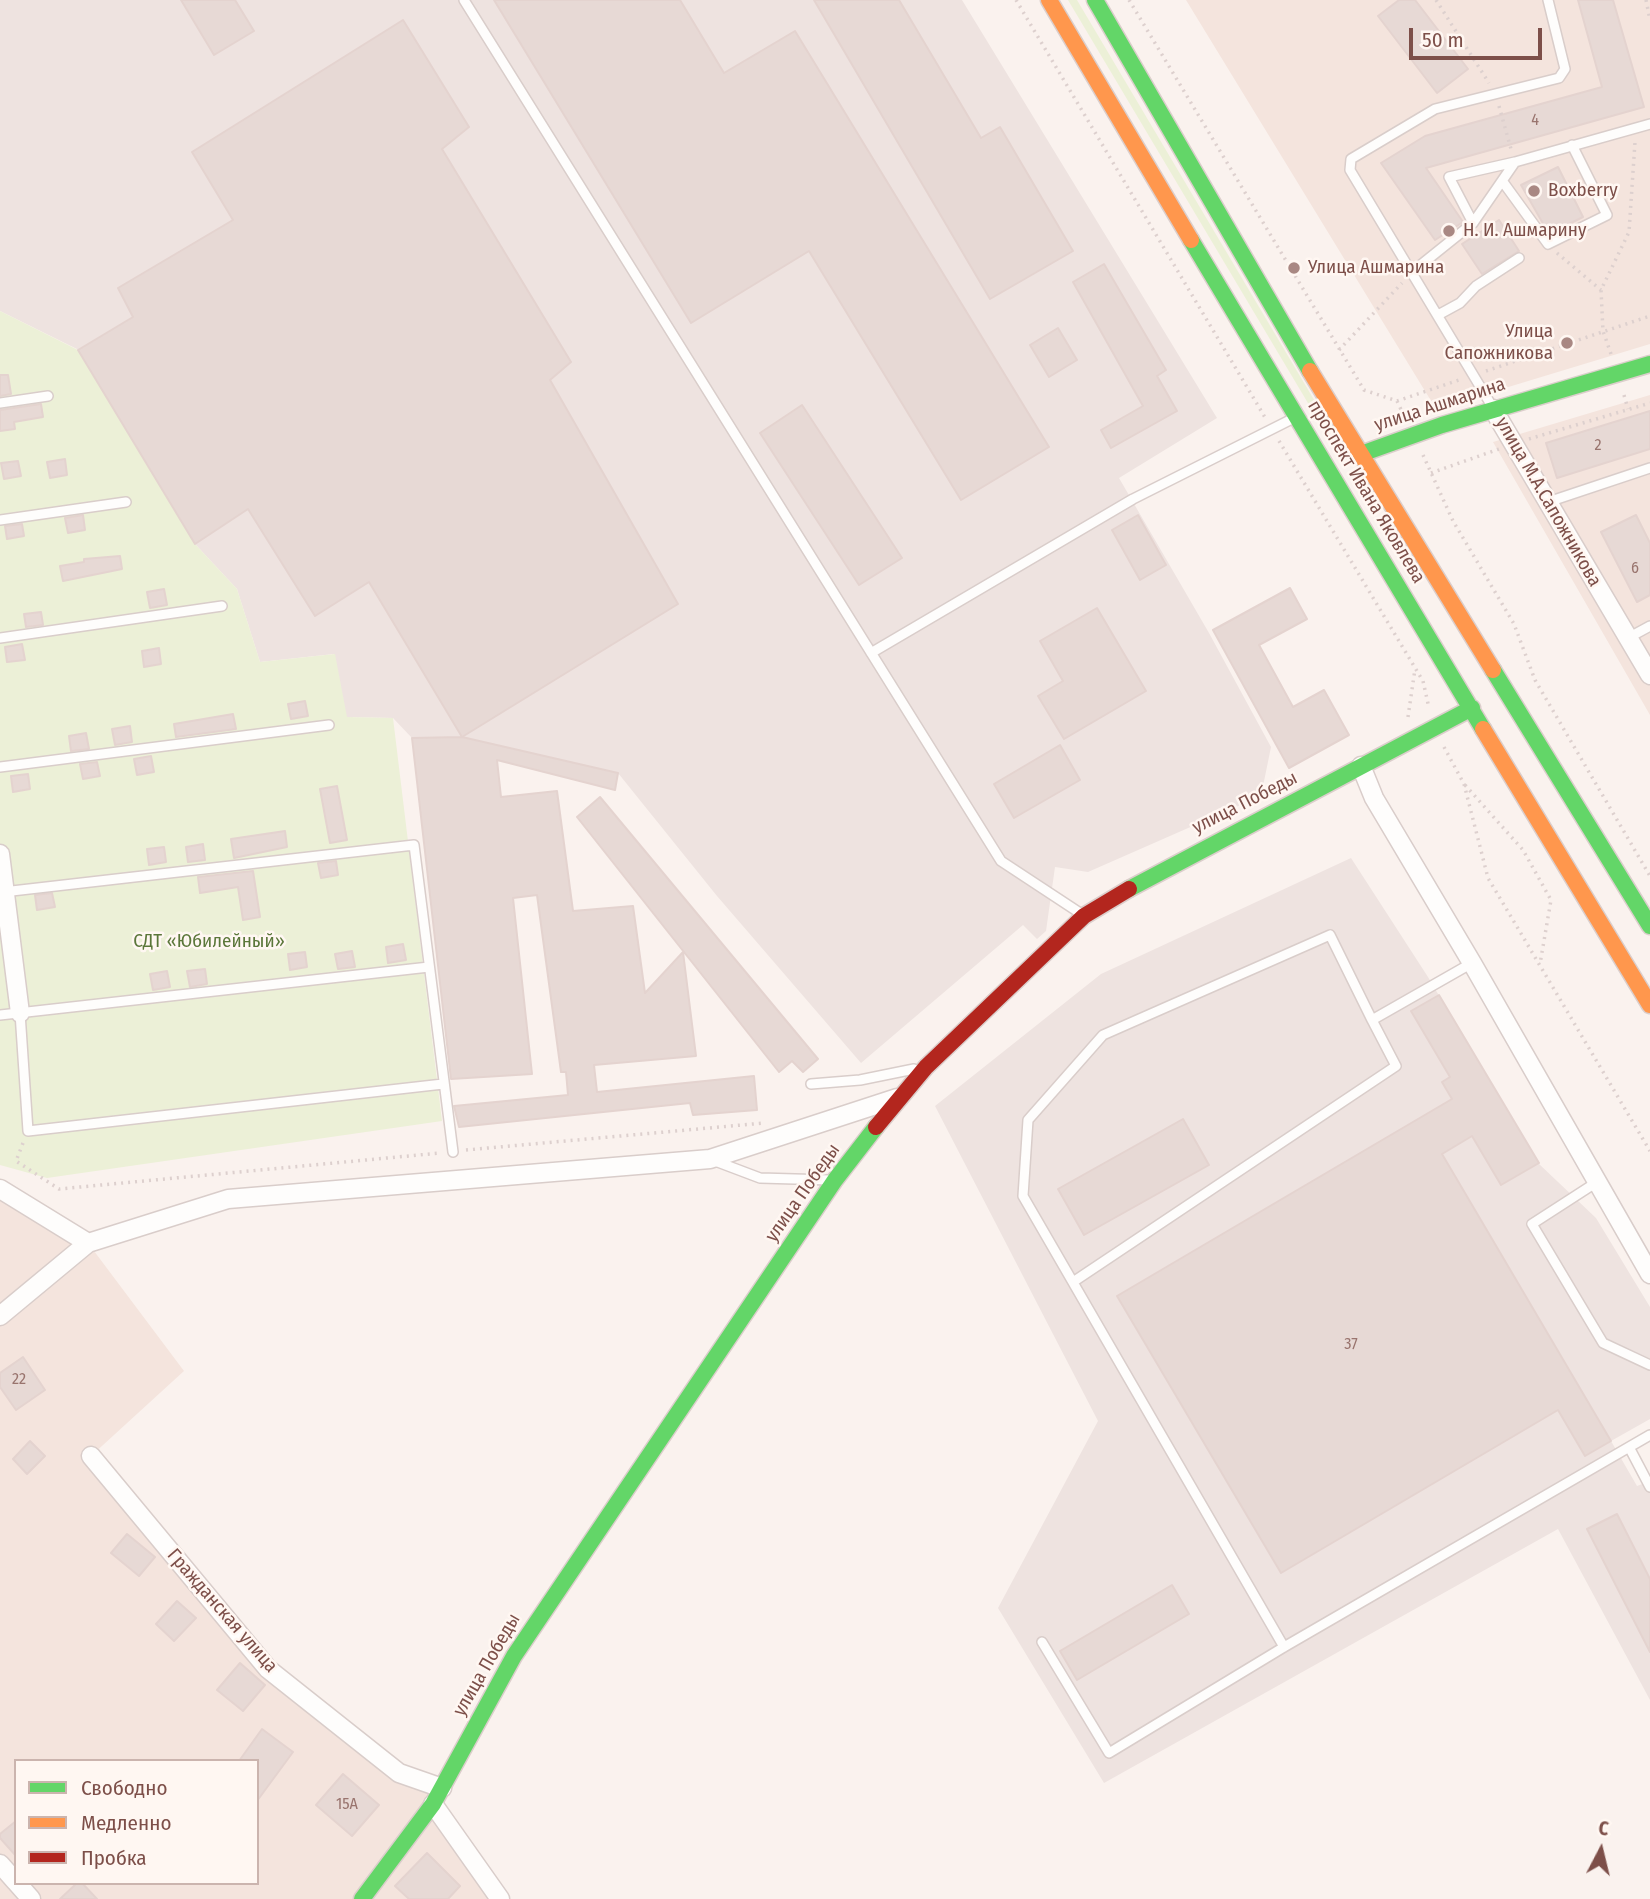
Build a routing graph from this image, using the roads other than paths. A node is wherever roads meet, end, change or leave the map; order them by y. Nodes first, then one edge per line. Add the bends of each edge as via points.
1 (464, 0) edge
2 (1049, 0) edge
3 (1095, 0) edge
4 (1548, 0) edge
5 (1650, 124) edge
6 (1572, 145) junction
7 (1515, 162) junction
8 (1503, 182) junction
9 (1473, 223) junction
10 (1519, 258) dead end
11 (1412, 272) junction
12 (1438, 315) junction
13 (1650, 364) edge
14 (48, 396) dead end
15 (0, 403) edge
16 (1493, 409) junction
17 (1296, 417) junction
18 (1344, 462) junction
19 (1650, 468) edge
20 (126, 502) dead end
21 (1548, 502) junction
22 (0, 520) edge
23 (222, 606) dead end
24 (1650, 626) edge
25 (0, 638) edge
26 (1628, 638) junction
27 (871, 653) junction
28 (1650, 675) edge
29 (1472, 709) junction
30 (329, 725) dead end
31 (1361, 766) junction
32 (0, 767) edge
33 (0, 854) edge
34 (2, 892) edge
35 (1084, 916) junction
36 (1650, 926) edge
37 (1472, 962) junction
38 (429, 967) junction
39 (1650, 1005) edge
40 (20, 1013) junction
41 (0, 1015) edge
42 (1372, 1020) junction
43 (926, 1067) junction
44 (443, 1084) junction
45 (811, 1084) dead end
46 (898, 1098) junction
47 (453, 1152) road end
48 (710, 1159) junction
49 (835, 1180) junction
50 (1597, 1182) junction
51 (0, 1189) edge
52 (88, 1243) junction
53 (1650, 1274) edge
54 (1073, 1282) junction
55 (0, 1316) edge
56 (1650, 1366) edge
57 (1650, 1435) edge
58 (1629, 1447) junction
59 (91, 1456) dead end
60 (1650, 1487) edge
61 (1042, 1642) dead end
62 (1284, 1647) junction
63 (442, 1788) junction
64 (433, 1804) junction
65 (0, 1864) edge
66 (14, 1880) edge
67 (19, 1885) edge
68 (31, 1899) edge
69 (362, 1899) edge
70 (499, 1899) edge

1 - 27 lane
2 - 17 main road, проспект Ивана Яковлева
3 - 18 main road, проспект Ивана Яковлева
4 - 11 lane, улица М.А.Сапожникова via 1565,69 1559,78 1435,109 1351,159 1350,170
5 - 6 lane
6 - 7 lane
6 - 8 lane via 1607,215 1548,244
7 - 8 lane
7 - 9 lane via 1449,177
8 - 9 lane
9 - 11 lane
10 - 12 lane
11 - 12 lane, улица М.А.Сапожникова
12 - 16 lane, улица М.А.Сапожникова
13 - 16 main road, улица Ашмарина
14 - 15 lane
16 - 18 main road, улица Ашмарина
16 - 21 street, улица М.А.Сапожникова
17 - 18 main road, проспект Ивана Яковлева
17 - 27 lane via 1133,499
18 - 29 main road, проспект Ивана Яковлева
18 - 36 main road, проспект Ивана Яковлева
19 - 21 lane
20 - 22 lane
21 - 26 street, улица М.А.Сапожникова
23 - 25 lane
24 - 26 lane
26 - 28 street, улица М.А.Сапожникова
27 - 35 lane via 1001,862
29 - 31 main road, улица Победы
29 - 39 main road, проспект Ивана Яковлева
30 - 32 lane
31 - 35 main road, улица Победы via 1160,870
31 - 37 street via 1374,798
33 - 34 street
34 - 38 lane via 414,845
34 - 40 street
35 - 43 main road, улица Победы
37 - 42 lane
37 - 50 street
38 - 40 lane
38 - 44 lane
40 - 41 lane
40 - 44 lane via 28,1131
42 - 54 lane via 1396,1066
42 - 54 lane via 1330,935 1102,1035 1028,1120 1023,1196
43 - 45 lane
43 - 46 main road, улица Победы
44 - 47 lane
46 - 48 street
46 - 49 main road, улица Победы
48 - 49 lane via 760,1178
48 - 52 street via 228,1199
49 - 63 main road, улица Победы via 514,1656
50 - 53 street
50 - 56 lane via 1532,1224 1603,1343
51 - 52 street
52 - 55 street
54 - 62 lane
57 - 58 lane
58 - 60 lane
58 - 62 lane
59 - 63 street, Гражданская улица via 268,1669 399,1773
61 - 62 lane via 1109,1753
63 - 64 main road, улица Победы
64 - 69 main road, улица Победы
64 - 70 street
65 - 66 street
67 - 68 street

